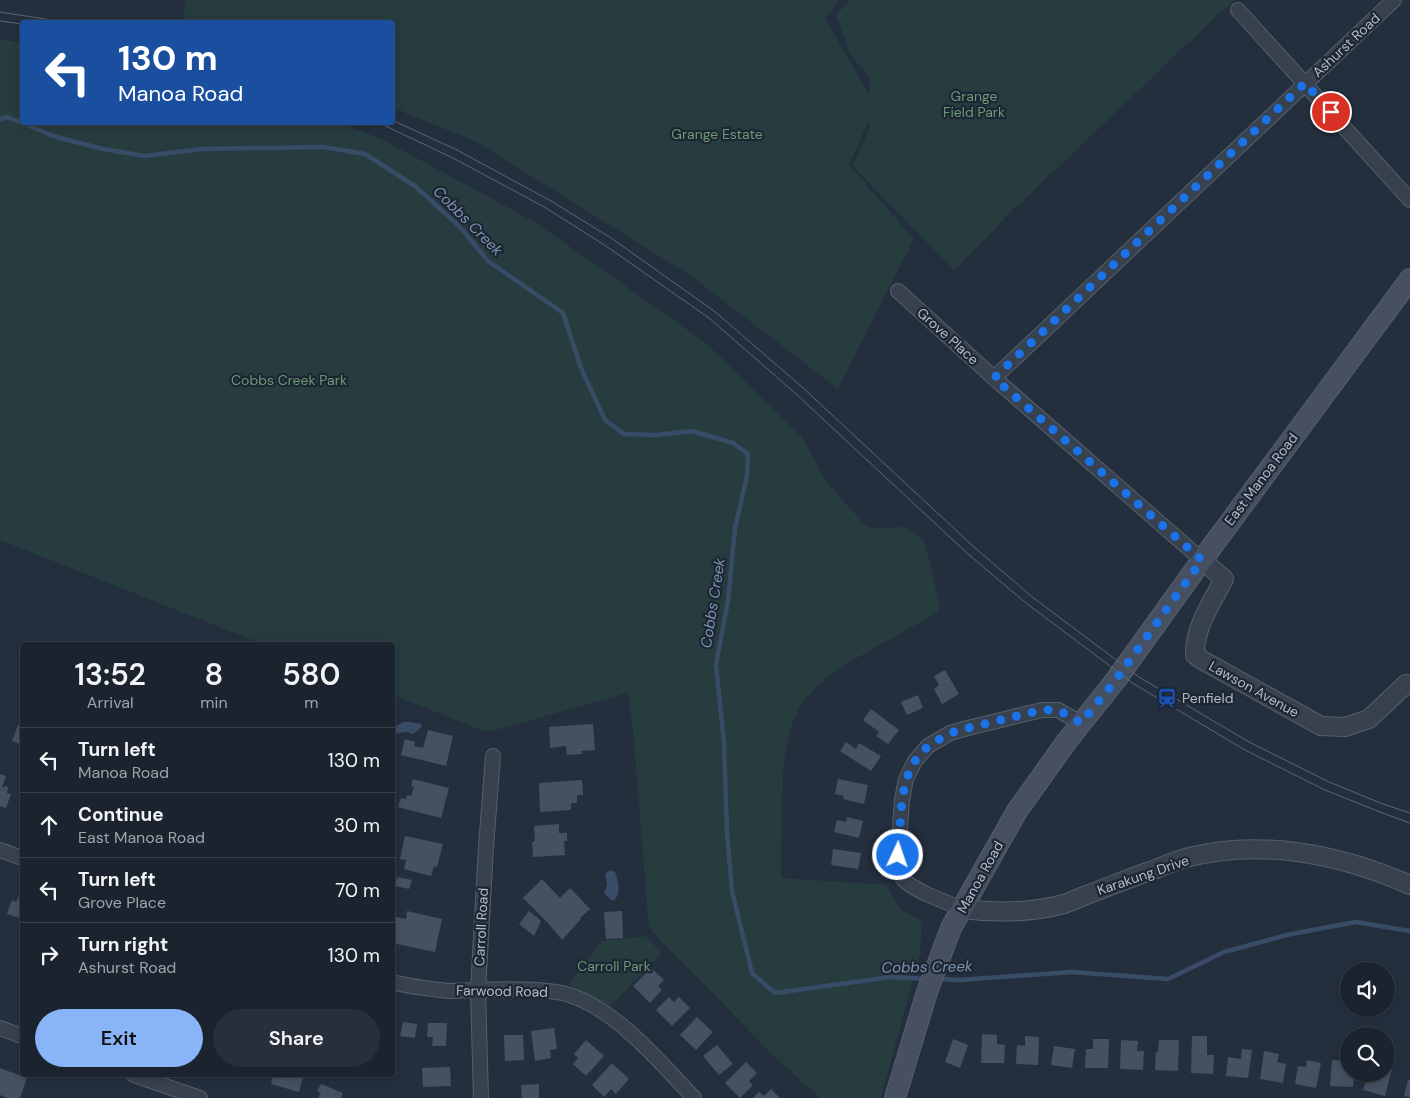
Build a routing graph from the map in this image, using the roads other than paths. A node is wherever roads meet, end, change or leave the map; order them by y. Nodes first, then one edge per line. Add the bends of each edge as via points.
1 (1394, 0) edge
2 (1238, 10) dead end
3 (1305, 83) junction
4 (1410, 200) edge
5 (1410, 279) edge
6 (898, 291) dead end
7 (994, 378) junction
8 (1202, 560) junction
9 (1115, 681) joint
10 (1409, 683) edge
11 (1081, 723) junction
12 (493, 756) dead end
13 (0, 850) edge
14 (20, 857) edge
15 (1410, 885) edge
16 (962, 909) junction
17 (395, 983) edge
18 (478, 990) junction
19 (0, 1028) edge
20 (20, 1035) edge
21 (140, 1077) edge
22 (173, 1087) edge
23 (200, 1098) edge
24 (482, 1098) edge
25 (694, 1098) edge
26 (895, 1098) edge

1 - 3 street, Ashurst Road
2 - 3 street
3 - 4 street
3 - 7 street, Ashurst Road
5 - 8 main road, East Manoa Road
6 - 7 street, Grove Place
7 - 8 street, Grove Place
8 - 9 main road, East Manoa Road
8 - 10 street, Lawson Avenue via 1224,579 1194,645 1195,655 1202,660 1321,726 1345,727 1369,719
9 - 11 main road, Manoa Road
11 - 16 main road, Manoa Road via 1017,811
11 - 16 street via 1058,710 1042,710 950,733 928,746 915,761 906,779 902,800 900,871 910,886
12 - 18 street, Carroll Road
13 - 14 street
15 - 16 street, Karakung Drive via 1334,859 1282,850 1249,850 1184,858 1065,903 1037,909 990,912
16 - 26 main road, Manoa Road via 936,966
17 - 18 street, Farwood Road via 450,991
18 - 24 street, Carroll Road
18 - 25 street, Farwood Road via 548,991 598,1008 632,1034
19 - 20 street
21 - 22 street
22 - 23 street

